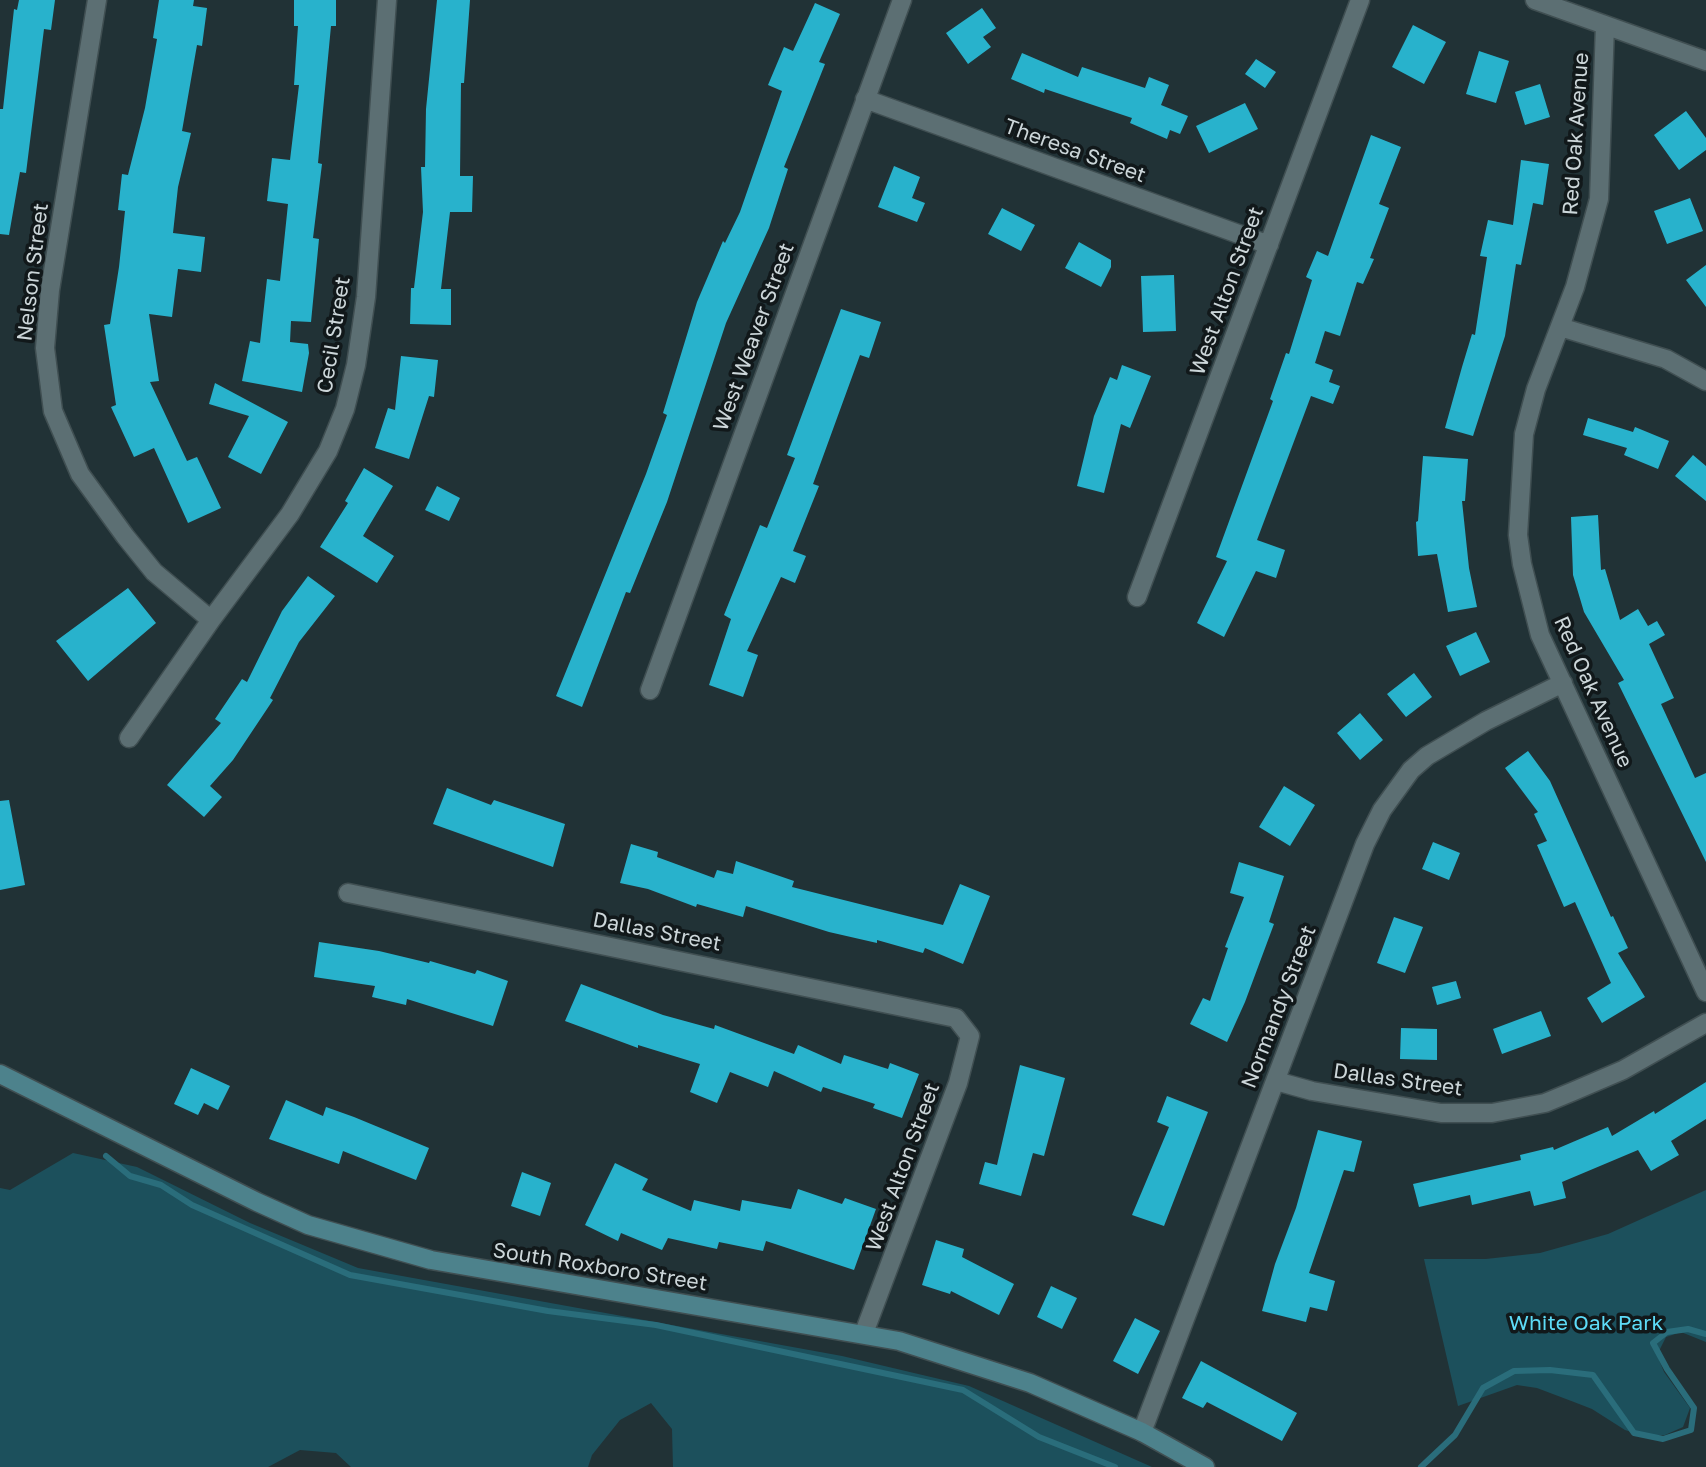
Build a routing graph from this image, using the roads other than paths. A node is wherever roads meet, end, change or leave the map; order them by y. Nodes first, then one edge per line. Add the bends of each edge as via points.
1 (97, 0) edge
2 (387, 0) edge
3 (902, 0) edge
4 (1360, 0) edge
5 (1535, 0) edge
6 (1605, 25) junction
7 (1706, 61) edge
8 (865, 99) junction
9 (1269, 245) junction
10 (1560, 327) junction
11 (1706, 382) edge
12 (1137, 597) dead end
13 (211, 620) junction
14 (1563, 683) junction
15 (650, 690) dead end
16 (130, 738) dead end
17 (348, 892) dead end
18 (1706, 992) edge
19 (956, 1018) joint
20 (1706, 1023) edge
21 (0, 1074) edge
22 (1276, 1081) junction
23 (864, 1334) junction
24 (1142, 1432) junction
25 (1205, 1467) edge

1 - 13 street, Nelson Street via 50,290 45,348 54,411 80,474 125,536 154,572
2 - 13 street, Cecil Street via 366,297 345,409 328,451 290,514
3 - 8 street, West Weaver Street
4 - 9 street, West Alton Street
5 - 6 street
6 - 7 street
6 - 10 street, Red Oak Avenue via 1599,199
8 - 9 street, Theresa Street
8 - 15 street, West Weaver Street
9 - 12 street, West Alton Street
10 - 11 street via 1666,359
10 - 14 street, Red Oak Avenue via 1524,434 1518,535 1541,635
13 - 16 street, Cecil Street
14 - 18 street, Red Oak Avenue
14 - 22 street, Normandy Street via 1427,756 1395,790 1365,844
17 - 19 street, Dallas Street
19 - 23 street, West Alton Street via 970,1036 958,1083
20 - 22 street, Dallas Street via 1623,1070 1574,1091 1545,1103 1492,1114 1441,1113
21 - 23 street, South Roxboro Street via 257,1202 308,1225 373,1245 489,1271
22 - 24 street, Normandy Street
23 - 24 street, South Roxboro Street via 1018,1378
24 - 25 street, South Roxboro Street

